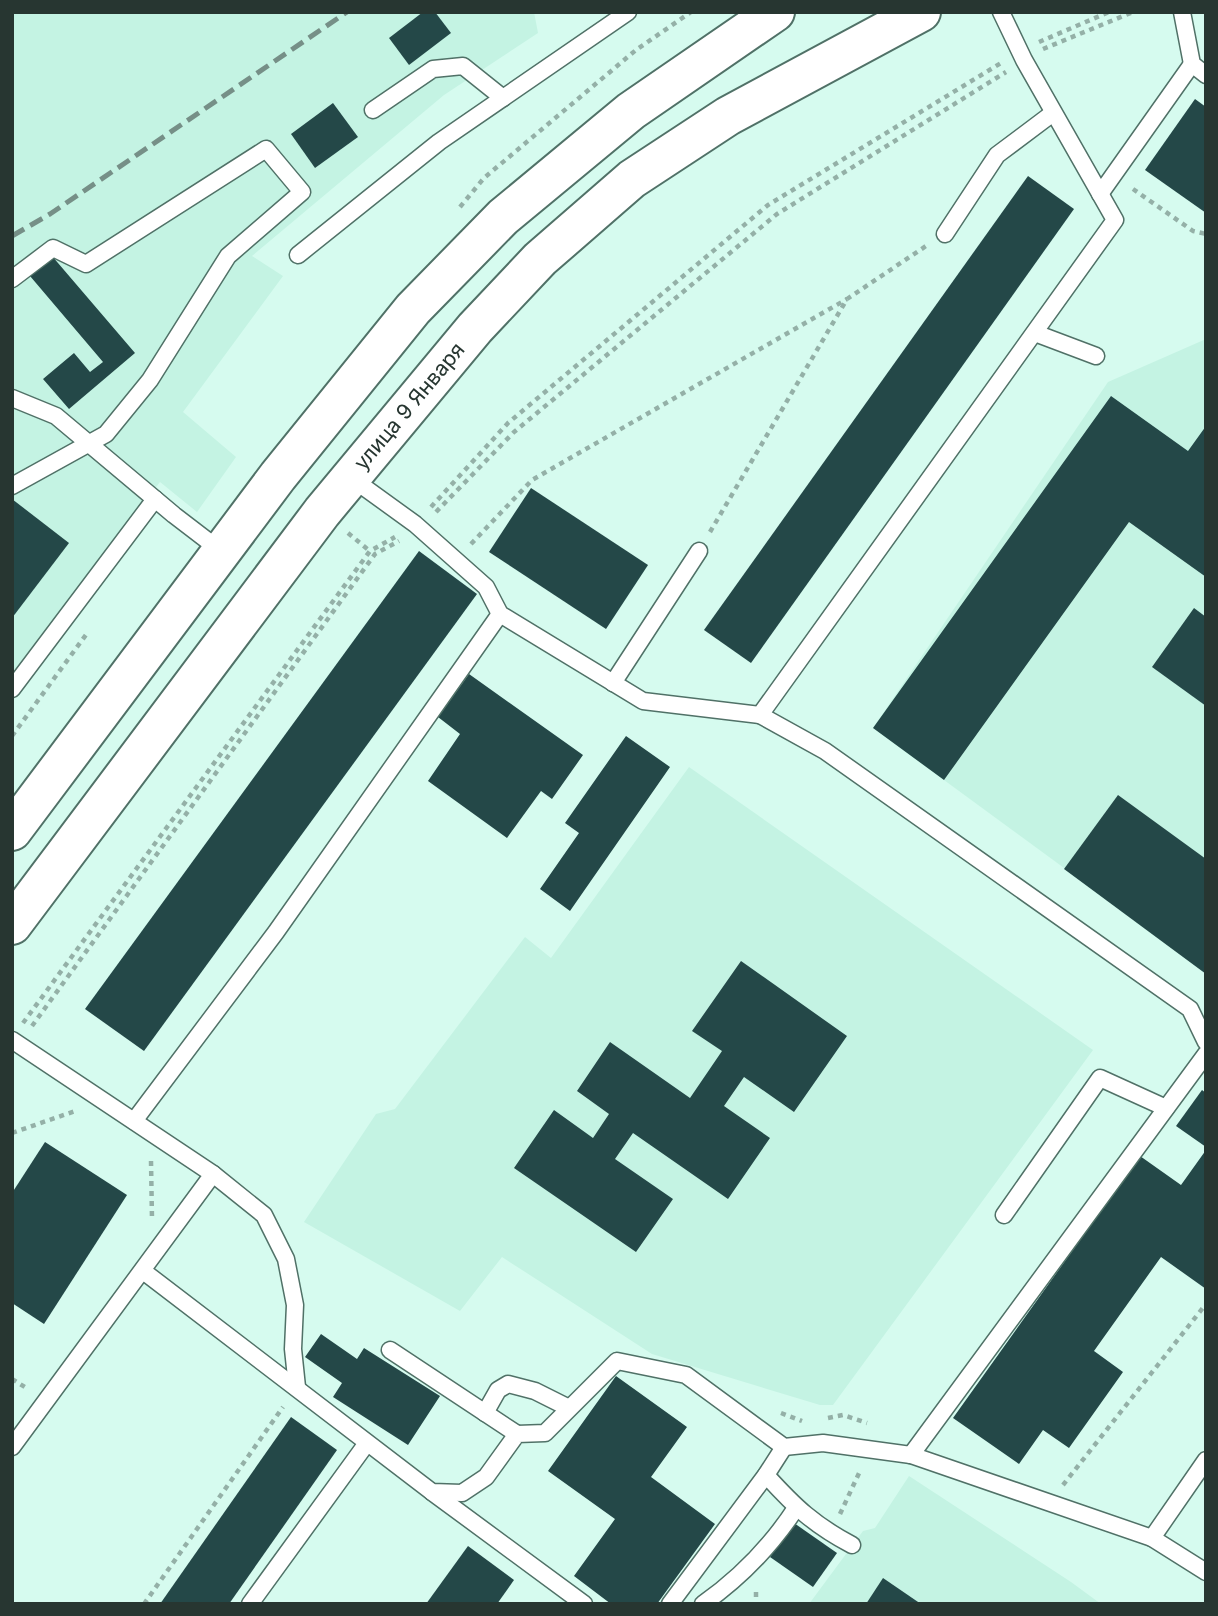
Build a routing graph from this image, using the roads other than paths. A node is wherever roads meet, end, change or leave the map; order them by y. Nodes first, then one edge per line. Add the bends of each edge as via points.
1 (628, 12) edge
2 (775, 12) edge
3 (921, 12) edge
4 (1001, 12) edge
5 (1182, 12) edge
6 (1192, 64) junction
7 (1206, 75) edge
8 (503, 98) junction
9 (373, 110) dead end
10 (1053, 113) junction
11 (1100, 194) junction
12 (945, 234) road end
13 (298, 255) dead end
14 (12, 279) edge
15 (1035, 333) junction
16 (1096, 356) dead end
17 (12, 398) edge
18 (89, 443) junction
19 (350, 477) junction
20 (12, 486) edge
21 (155, 499) junction
22 (221, 551) junction
23 (699, 551) road end
24 (265, 587) junction
25 (499, 614) junction
26 (613, 683) junction
27 (12, 689) edge
28 (760, 715) junction
29 (12, 831) edge
30 (12, 925) edge
31 (17, 1037) edge
32 (1206, 1042) edge
33 (1206, 1054) edge
34 (1166, 1108) junction
35 (134, 1121) junction
36 (213, 1174) junction
37 (1004, 1215) dead end
38 (144, 1271) junction
39 (390, 1350) dead end
40 (297, 1387) junction
41 (569, 1408) junction
42 (485, 1413) junction
43 (517, 1434) junction
44 (367, 1443) junction
45 (12, 1447) edge
46 (784, 1447) junction
47 (911, 1455) junction
48 (1206, 1460) edge
49 (766, 1475) junction
50 (432, 1492) junction
51 (796, 1508) junction
52 (1152, 1538) junction
53 (852, 1545) dead end
54 (1206, 1572) edge
55 (250, 1604) edge
56 (583, 1604) edge
57 (670, 1604) edge
58 (703, 1604) edge

1 - 8 lane
2 - 22 main road via 631,111 503,217 413,309
3 - 19 main road, улица 9 Января via 727,116 632,180 541,259 493,308
4 - 10 lane
5 - 6 lane
6 - 7 lane
6 - 11 lane
8 - 9 lane via 463,66 433,69
8 - 13 lane via 439,142
10 - 11 lane
10 - 12 lane via 997,155
11 - 15 lane via 1115,220
14 - 18 lane via 53,248 86,264 266,149 302,192 228,256 150,380 106,434
15 - 16 lane
15 - 28 lane
17 - 18 lane via 56,416
18 - 20 lane
18 - 21 lane
19 - 24 main road, улица 9 Января
19 - 25 lane via 418,527 486,587
21 - 22 lane
21 - 27 lane
22 - 24 main road
22 - 29 main road
23 - 26 lane
24 - 30 main road, улица 9 Января
25 - 26 lane
25 - 35 lane via 276,932
26 - 28 lane via 643,701
28 - 32 lane via 825,751 1189,1009
31 - 35 lane
33 - 34 lane
34 - 37 lane via 1100,1078
34 - 47 lane
35 - 36 lane
36 - 38 lane
36 - 40 lane via 264,1215 286,1259 295,1305
38 - 40 lane
38 - 45 lane
39 - 42 lane
40 - 44 lane
41 - 42 lane via 508,1384 498,1390
41 - 43 lane via 545,1433
41 - 46 lane via 617,1361 686,1375
42 - 43 lane
43 - 50 lane via 486,1477 462,1493
44 - 50 lane
44 - 55 lane
46 - 47 lane via 823,1443
46 - 49 lane
47 - 52 lane
48 - 52 lane
49 - 51 lane
49 - 57 lane
50 - 56 lane
51 - 53 lane
51 - 58 lane via 757,1558
52 - 54 lane

